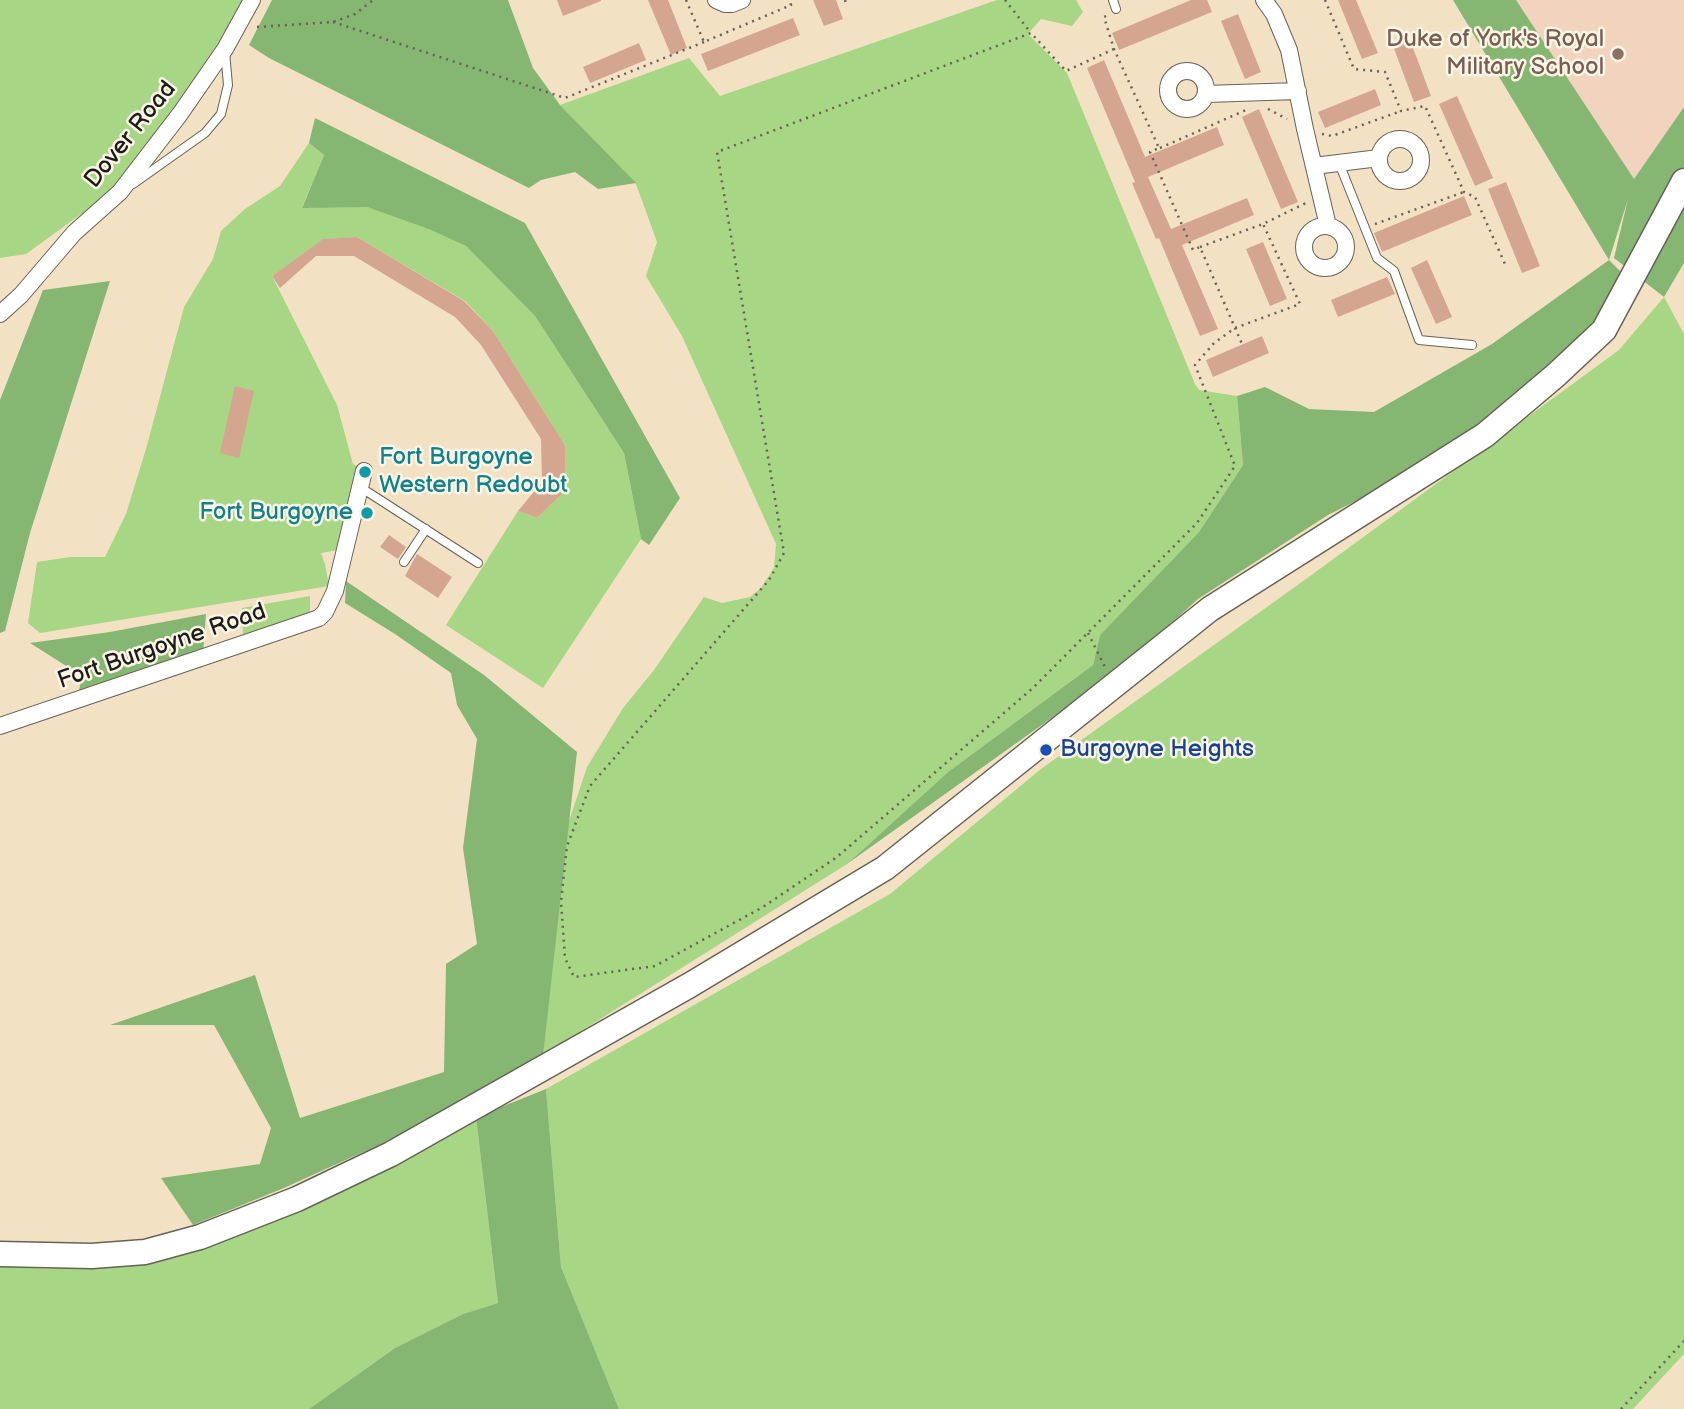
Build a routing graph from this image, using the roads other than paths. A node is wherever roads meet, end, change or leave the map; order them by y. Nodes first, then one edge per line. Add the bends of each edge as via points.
1 (251, 0) edge
2 (716, 0) edge
3 (742, 0) edge
4 (1264, 0) edge
5 (225, 49) junction
6 (1298, 91) junction
7 (1206, 94) dead end
8 (1379, 158) dead end
9 (1339, 163) junction
10 (1314, 166) junction
11 (1684, 181) edge
12 (95, 214) junction
13 (1328, 226) dead end
14 (0, 314) edge
15 (1472, 345) dead end
16 (362, 479) joint
17 (426, 529) junction
18 (404, 562) dead end
19 (478, 563) dead end
20 (0, 726) edge
21 (0, 1254) edge

1 - 5 street, Dover Road
2 - 3 street via 732,4
4 - 6 street via 1289,50
5 - 12 street, Dover Road via 120,192
5 - 12 lane via 228,85 221,114 205,133
6 - 7 street
6 - 10 street
8 - 9 street
9 - 10 street
9 - 15 lane via 1377,258 1394,271 1419,340
10 - 13 street
11 - 21 main road via 1604,330 1556,375 1485,435 1210,609 885,868 690,985 391,1154 297,1199 201,1237 145,1252
12 - 14 street, Dover Road
16 - 17 lane
16 - 20 street, Fort Burgoyne Road via 331,601 318,618
17 - 18 lane
17 - 19 lane

